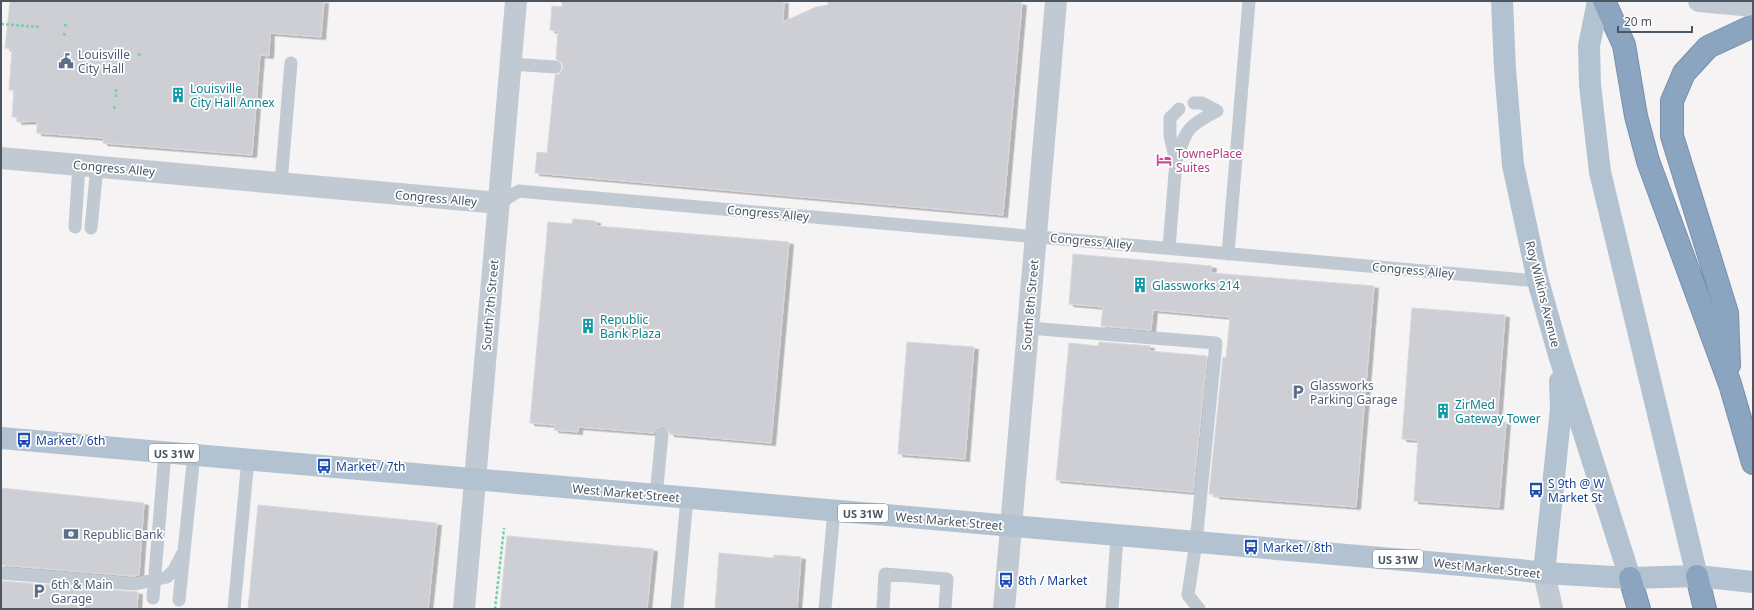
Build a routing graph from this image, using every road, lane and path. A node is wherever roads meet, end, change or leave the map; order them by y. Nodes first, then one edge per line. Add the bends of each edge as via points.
1 (516, 1) edge
2 (1056, 1) edge
3 (1249, 1) edge
4 (1502, 1) edge
5 (1598, 1) edge
6 (1604, 1) edge
7 (1699, 1) edge
8 (1753, 6) edge
9 (1, 24) edge
10 (1753, 26) edge
11 (40, 27) dead end
12 (63, 34) dead end
13 (67, 35) dead end
14 (292, 63) dead end
15 (511, 64) junction
16 (555, 68) dead end
17 (116, 88) dead end
18 (116, 97) dead end
19 (1194, 103) dead end
20 (115, 104) dead end
21 (114, 109) dead end
22 (1179, 109) dead end
23 (1218, 111) junction
24 (1239, 113) junction
25 (1, 158) edge
26 (1176, 161) junction
27 (88, 166) junction
28 (281, 184) junction
29 (499, 203) junction
30 (75, 227) dead end
31 (92, 228) dead end
32 (1036, 236) junction
33 (1168, 248) junction
34 (1228, 254) junction
35 (1538, 281) junction
36 (1028, 328) junction
37 (1559, 355) junction
38 (1730, 384) junction
39 (662, 434) dead end
40 (1, 438) edge
41 (165, 452) junction
42 (194, 454) junction
43 (1751, 454) edge
44 (248, 459) junction
45 (476, 478) junction
46 (656, 496) junction
47 (687, 498) junction
48 (834, 511) junction
49 (1011, 526) junction
50 (504, 528) dead end
51 (1117, 536) junction
52 (1196, 542) junction
53 (184, 551) junction
54 (1, 573) edge
55 (1544, 573) junction
56 (1697, 576) junction
57 (1630, 578) junction
58 (155, 580) junction
59 (1753, 582) edge
60 (153, 598) dead end
61 (179, 600) dead end
62 (234, 609) edge
63 (464, 609) edge
64 (495, 609) edge
65 (677, 609) edge
66 (825, 609) edge
67 (883, 609) edge
68 (945, 609) edge
69 (1004, 609) edge
70 (1112, 609) edge
71 (1199, 609) edge
72 (1552, 609) edge
73 (1639, 609) edge
74 (1705, 609) edge

1 - 15 street, South 7th Street
2 - 32 street, South 8th Street
3 - 24 lane
4 - 35 main road, Roy Wilkins Avenue via 1513,165
5 - 56 main road via 1589,46 1590,85 1600,172
6 - 38 highway via 1624,45 1636,116 1648,161
7 - 8 street
9 - 11 path
10 - 38 highway via 1708,47 1684,73 1672,101 1672,136 1728,313
12 - 13 path
14 - 28 lane
15 - 16 lane
15 - 29 street, South 7th Street
17 - 18 path
19 - 23 lane via 1202,103
20 - 21 path
22 - 26 lane via 1170,118 1170,136
23 - 24 lane
23 - 26 lane via 1193,125 1185,134
24 - 34 lane
25 - 27 street, Congress Alley
26 - 33 lane
27 - 28 street, Congress Alley
27 - 30 lane
27 - 31 lane
28 - 29 street, Congress Alley
29 - 32 lane, Congress Alley via 519,191
29 - 45 street, South 7th Street
32 - 33 lane, Congress Alley
32 - 36 street, South 8th Street
33 - 34 lane, Congress Alley
34 - 35 lane, Congress Alley
35 - 37 main road, Roy Wilkins Avenue
36 - 49 street, South 8th Street
36 - 52 lane via 1216,343
37 - 55 main road via 1560,409
37 - 57 main road, Roy Wilkins Avenue
38 - 43 highway
39 - 46 lane
40 - 41 main road, West Market Street / US 31W
41 - 42 main road, West Market Street / US 31W
41 - 58 lane
42 - 44 main road, West Market Street / US 31W
42 - 53 lane
44 - 45 main road, West Market Street / US 31W
44 - 62 lane
45 - 46 main road, West Market Street / US 31W
45 - 63 street, South 7th Street
46 - 47 main road, West Market Street / US 31W
47 - 48 main road, West Market Street / US 31W
47 - 65 lane
48 - 49 main road, West Market Street / US 31W
48 - 66 lane
49 - 51 main road, West Market Street / US 31W
49 - 69 street, South 8th Street
50 - 64 path
51 - 52 main road, West Market Street / US 31W
51 - 70 lane
52 - 55 main road, West Market Street / US 31W
52 - 71 lane via 1188,595
53 - 58 lane via 174,570 167,577
53 - 61 lane
54 - 58 lane via 135,584
55 - 57 main road, West Market Street / US 31W
55 - 72 street
56 - 57 main road, West Market Street / US 31W
56 - 59 main road, West Market Street / US 31W
56 - 74 highway
57 - 73 highway
58 - 60 lane
67 - 68 lane via 885,574 947,579

